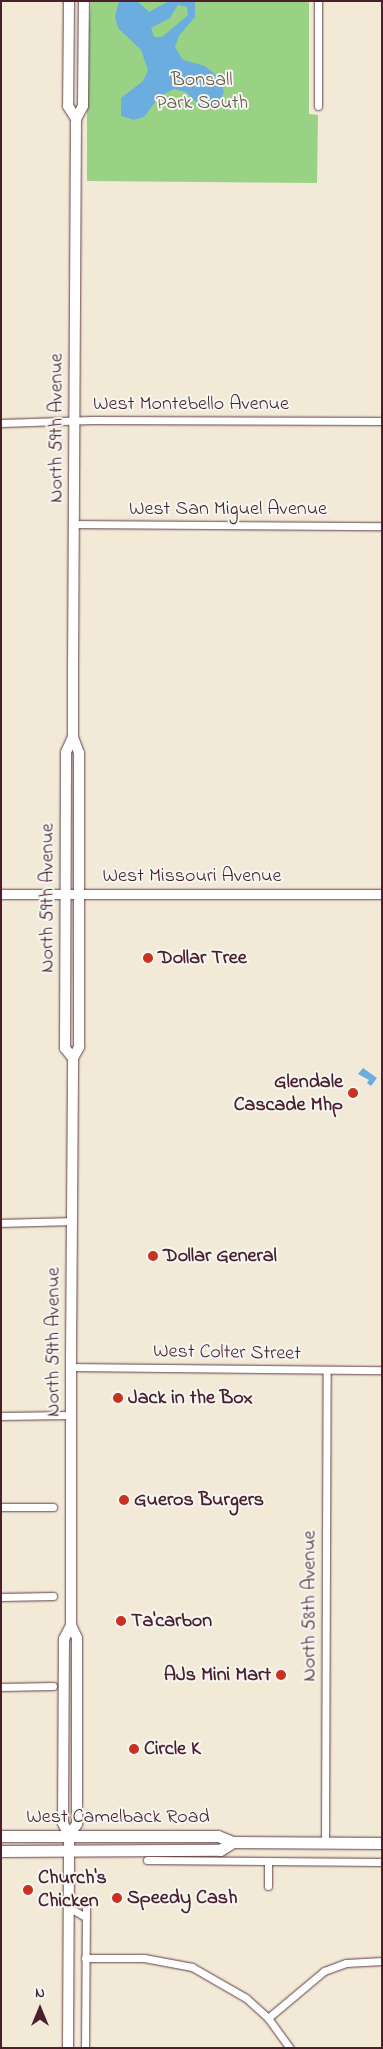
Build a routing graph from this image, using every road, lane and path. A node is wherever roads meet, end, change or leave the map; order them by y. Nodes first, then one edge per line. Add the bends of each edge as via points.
1 (69, 1) edge
2 (84, 1) edge
3 (318, 1) edge
4 (318, 106) dead end
5 (76, 119) junction
6 (74, 421) junction
7 (382, 422) edge
8 (1, 423) edge
9 (74, 524) junction
10 (382, 526) edge
11 (73, 737) junction
12 (66, 893) junction
13 (80, 893) junction
14 (1, 894) edge
15 (382, 894) edge
16 (73, 1058) junction
17 (72, 1221) junction
18 (1, 1222) edge
19 (71, 1367) junction
20 (327, 1370) junction
21 (382, 1370) edge
22 (71, 1415) junction
23 (1, 1416) edge
24 (1, 1507) edge
25 (53, 1507) dead end
26 (53, 1596) dead end
27 (1, 1597) edge
28 (53, 1686) dead end
29 (1, 1687) edge
30 (69, 1835) junction
31 (1, 1836) edge
32 (233, 1842) junction
33 (325, 1843) junction
34 (382, 1843) edge
35 (1, 1851) edge
36 (69, 1851) junction
37 (164, 1855) junction
38 (147, 1860) dead end
39 (268, 1861) junction
40 (382, 1862) edge
41 (268, 1886) dead end
42 (86, 1900) dead end
43 (68, 1907) junction
44 (85, 1917) junction
45 (85, 1958) junction
46 (382, 1961) edge
47 (268, 2018) junction
48 (68, 2048) edge
49 (85, 2048) edge
50 (290, 2048) edge

1 - 5 main road, North 59th Avenue via 68,106
2 - 5 main road, North 59th Avenue via 83,106
3 - 4 street
5 - 6 main road, North 59th Avenue
6 - 7 street, West Montebello Avenue
6 - 8 street, West Montebello Avenue
6 - 9 main road, North 59th Avenue
9 - 10 street, West San Miguel Avenue
9 - 11 main road, North 59th Avenue
11 - 12 main road, North 59th Avenue via 66,752
11 - 13 main road, North 59th Avenue via 79,753
12 - 13 street, West Missouri Avenue
12 - 14 street, West Missouri Avenue
12 - 16 main road, North 59th Avenue via 65,1048
13 - 15 street, West Missouri Avenue
13 - 16 main road, North 59th Avenue via 79,1047
16 - 17 main road, North 59th Avenue
17 - 18 street
17 - 19 main road, North 59th Avenue
19 - 20 street, West Colter Street
19 - 22 main road, North 59th Avenue
20 - 21 street, West Colter Street
20 - 33 street, North 58th Avenue
22 - 23 street
22 - 30 main road, North 59th Avenue via 71,1625 64,1639 63,1824
24 - 25 street
26 - 27 street
28 - 29 street
30 - 31 main road, West Camelback Road
30 - 32 main road, West Camelback Road via 218,1836
30 - 36 main road, North 59th Avenue
32 - 33 main road, West Camelback Road
32 - 37 main road, West Camelback Road via 220,1850
33 - 34 main road, West Camelback Road
35 - 36 main road, West Camelback Road
36 - 37 main road, West Camelback Road
36 - 43 main road, North 59th Avenue
37 - 38 street, West Camelback Road
37 - 39 street, West Camelback Road
39 - 40 street, West Camelback Road
39 - 41 street
42 - 44 street
43 - 44 street
43 - 48 main road, North 59th Avenue
44 - 45 street
45 - 47 street via 144,1958 192,1967 246,1998
45 - 49 street
46 - 47 street via 346,1963 324,1971
47 - 50 street

